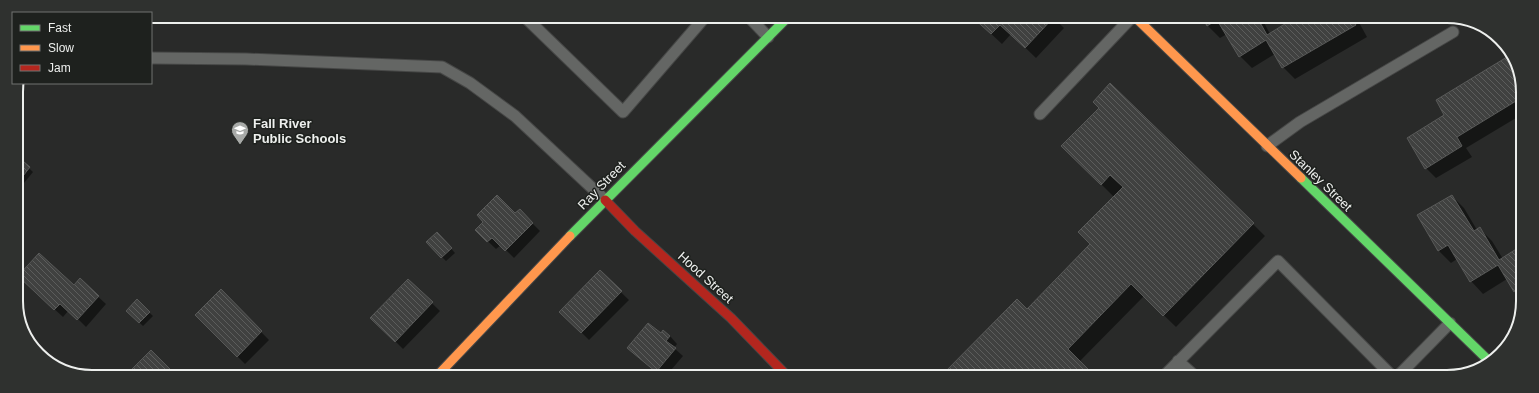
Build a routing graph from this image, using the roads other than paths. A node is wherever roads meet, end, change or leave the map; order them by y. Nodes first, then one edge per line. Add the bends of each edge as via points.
1 (531, 23) edge
2 (700, 23) edge
3 (755, 23) edge
4 (782, 23) edge
5 (1126, 23) edge
6 (1141, 23) edge
7 (1453, 32) dead end
8 (768, 37) junction
9 (152, 58) edge
10 (1040, 114) dead end
11 (1267, 146) junction
12 (605, 200) junction
13 (1450, 323) junction
14 (1486, 358) edge
15 (1178, 361) junction
16 (443, 370) edge
17 (781, 370) edge
18 (1170, 370) edge
19 (1188, 370) edge
20 (1386, 370) edge
21 (1404, 370) edge

1 - 2 lane via 623,112
3 - 8 lane
4 - 8 street, Ray Street
5 - 10 lane
6 - 11 street, Stanley Street
7 - 11 lane via 1300,122
8 - 12 street, Ray Street
9 - 12 lane via 442,67 470,82 515,116
11 - 13 street, Stanley Street
12 - 16 street, Ray Street
12 - 17 street, Hood Street via 635,231 731,318
13 - 14 street, Stanley Street
13 - 21 lane
15 - 18 lane
15 - 19 lane
15 - 20 lane via 1278,261

